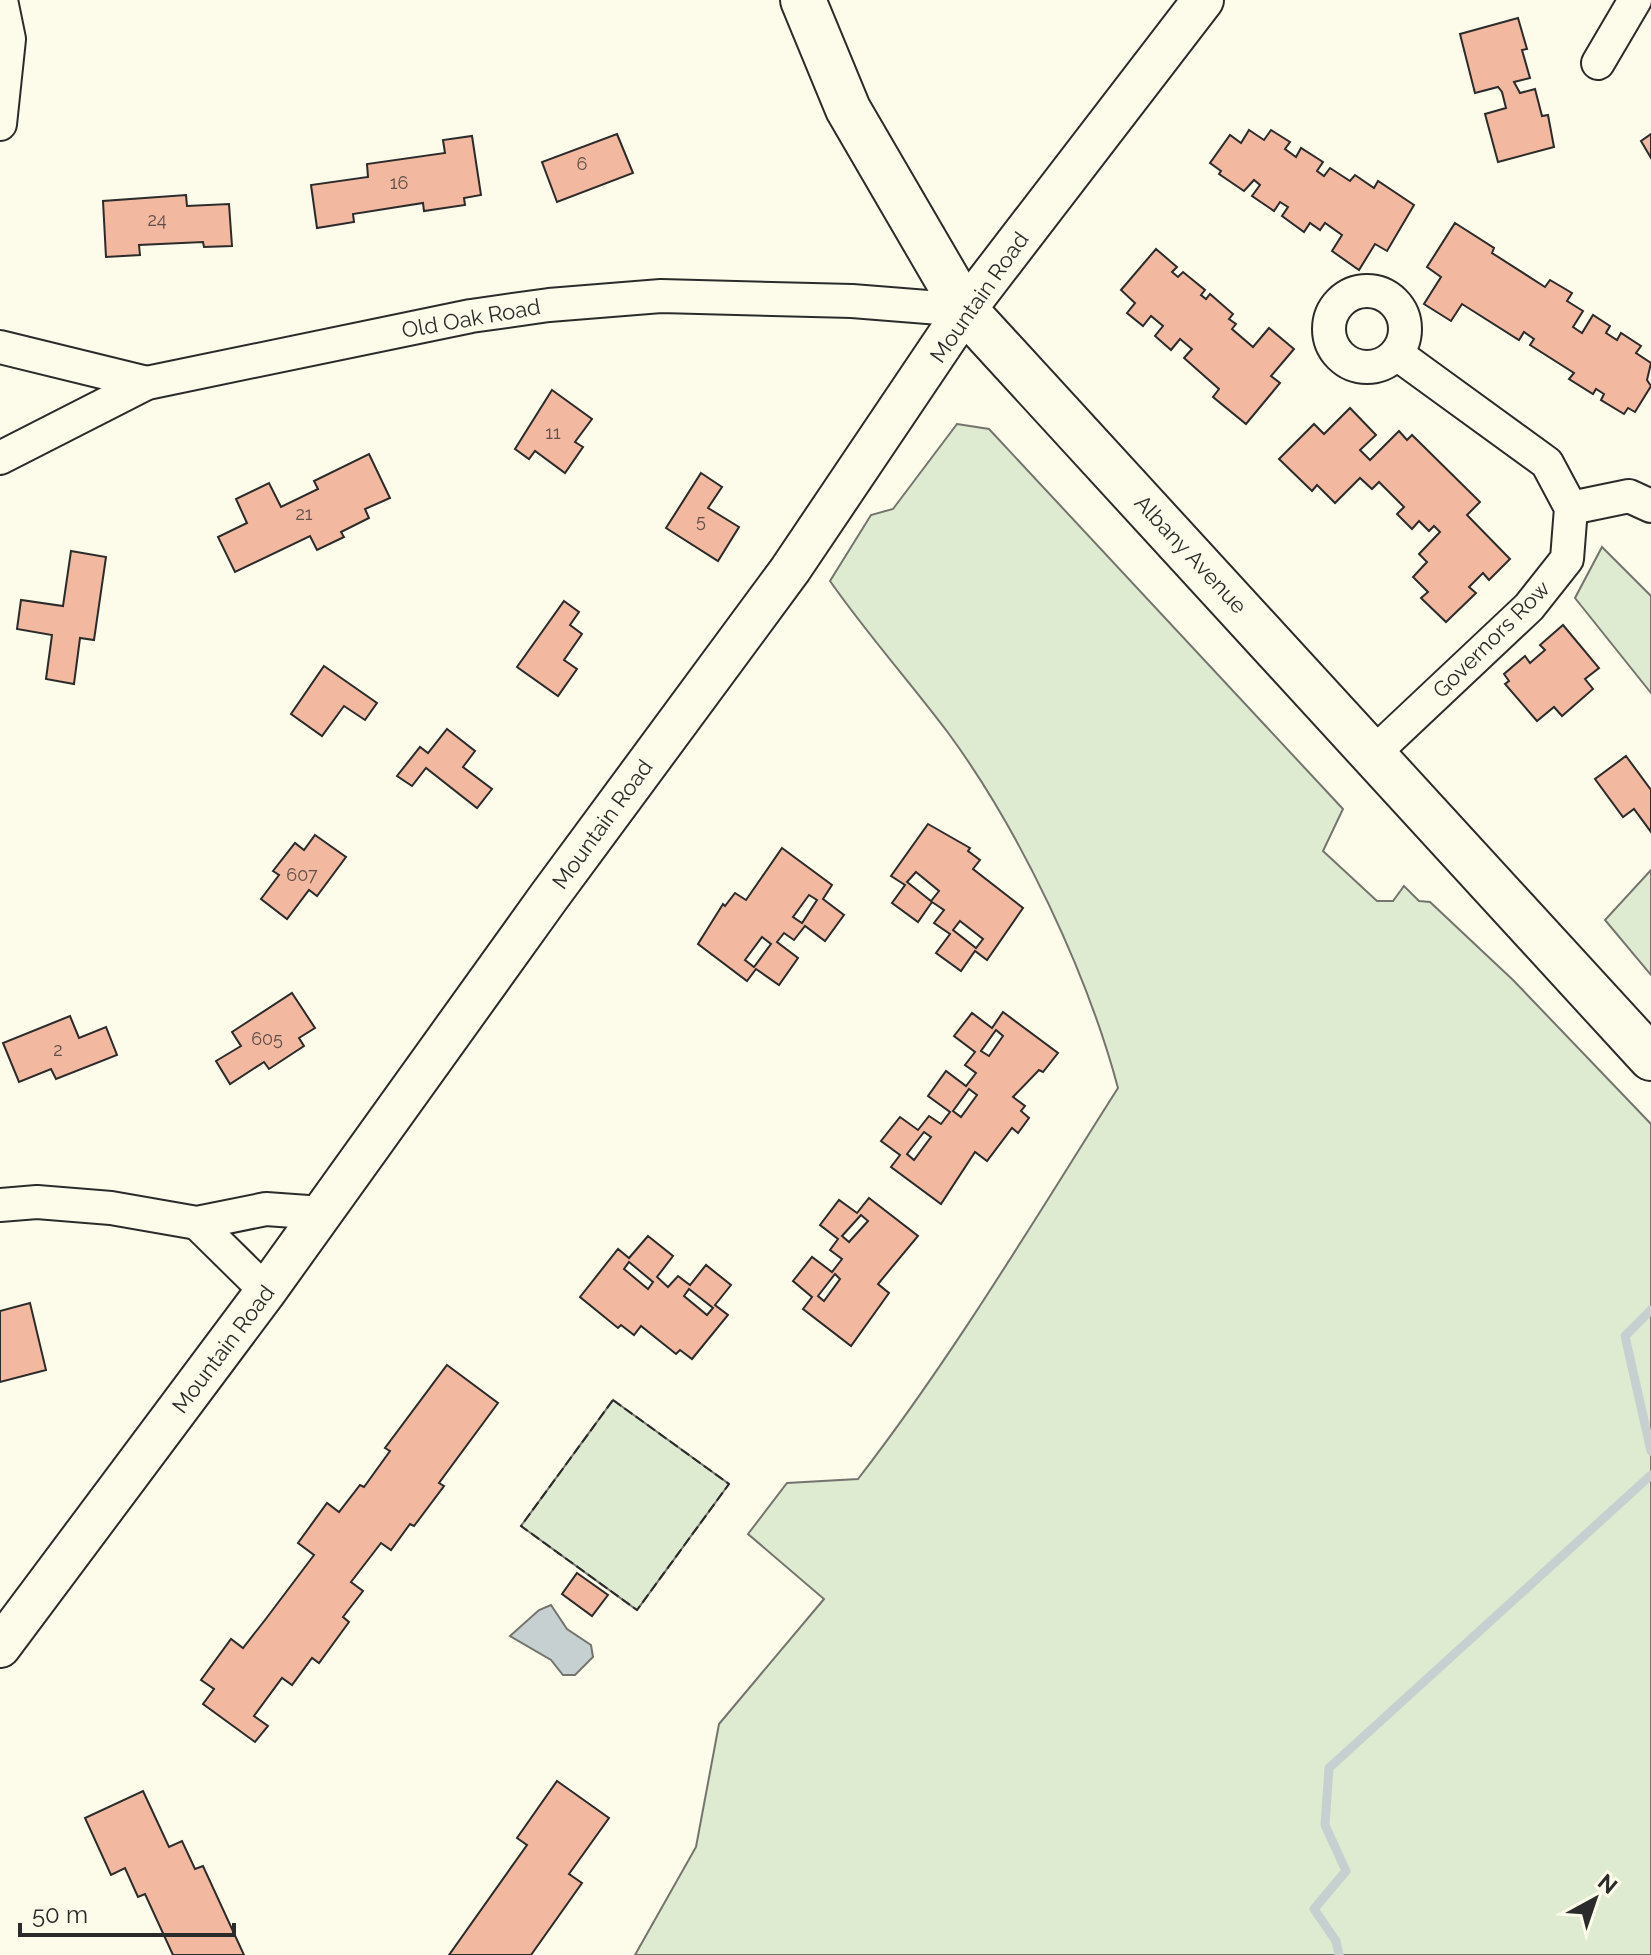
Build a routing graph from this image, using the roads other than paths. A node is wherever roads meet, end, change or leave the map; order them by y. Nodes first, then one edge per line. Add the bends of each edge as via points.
1 (1, 0) edge
2 (803, 0) edge
3 (1203, 0) edge
4 (1635, 0) edge
5 (1598, 63) dead end
6 (0, 124) edge
7 (965, 310) junction
8 (0, 347) edge
9 (1397, 354) dead end
10 (147, 383) junction
11 (0, 458) edge
12 (1651, 506) edge
13 (1571, 508) junction
14 (1374, 753) junction
15 (1651, 1058) edge
16 (0, 1205) edge
17 (322, 1213) junction
18 (197, 1223) junction
19 (266, 1291) junction
20 (0, 1647) edge

1 - 6 street via 9,39
2 - 7 highway, Albany Avenue via 848,109
3 - 7 main road, Mountain Road
4 - 5 street
7 - 10 street, Old Oak Road via 724,296 563,304 471,316
7 - 14 highway, Albany Avenue
7 - 17 main road, Mountain Road via 790,570
8 - 10 street
9 - 13 street via 1547,463
10 - 11 street, Old Oak Road
12 - 13 street via 1629,496
13 - 14 street, Governors Row via 1567,559 1558,571 1529,607
14 - 15 highway, Albany Avenue
16 - 18 street via 111,1208
17 - 18 street via 266,1209
17 - 19 main road, Mountain Road
18 - 19 street
19 - 20 main road, Mountain Road

